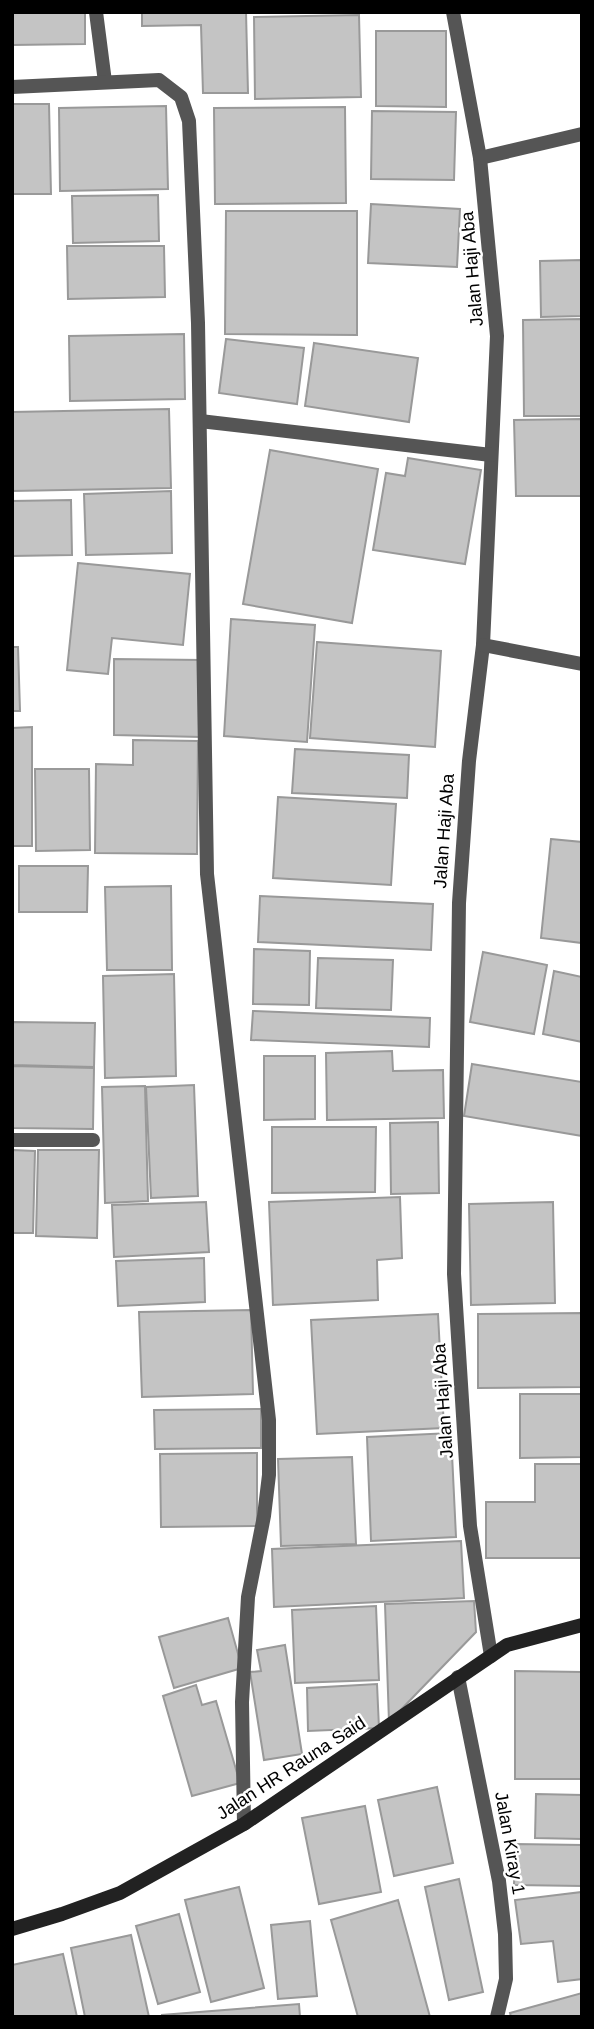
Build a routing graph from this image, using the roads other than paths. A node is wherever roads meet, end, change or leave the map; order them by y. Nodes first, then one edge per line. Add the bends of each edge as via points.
1 (96, 12) edge
2 (453, 12) edge
3 (105, 82) junction
4 (12, 87) edge
5 (582, 134) edge
6 (480, 158) junction
7 (200, 421) junction
8 (491, 454) junction
9 (482, 645) junction
10 (582, 664) edge
11 (12, 1140) edge
12 (93, 1140) dead end
13 (582, 1625) edge
14 (491, 1656) junction
15 (458, 1677) junction
16 (244, 1824) junction
17 (12, 1929) edge
18 (497, 2017) edge

1 - 3 street
2 - 6 street, Jalan Haji Aba
3 - 4 street
3 - 7 street via 159,80 181,97 189,121
5 - 6 street
6 - 8 street, Jalan Haji Aba via 497,336
7 - 8 street
7 - 16 street via 207,874 269,1420 269,1475 248,1597 242,1702
8 - 9 street, Jalan Haji Aba
9 - 10 street
9 - 14 street, Jalan Haji Aba via 458,903 454,1274 470,1526
11 - 12 street
13 - 14 main road, Jalan HR Rauna Said via 507,1646
14 - 15 main road, Jalan HR Rauna Said
15 - 16 main road, Jalan HR Rauna Said
15 - 18 street, Jalan Kiray 1 via 499,1881 506,1979
16 - 17 main road, Jalan HR Rauna Said via 120,1893

